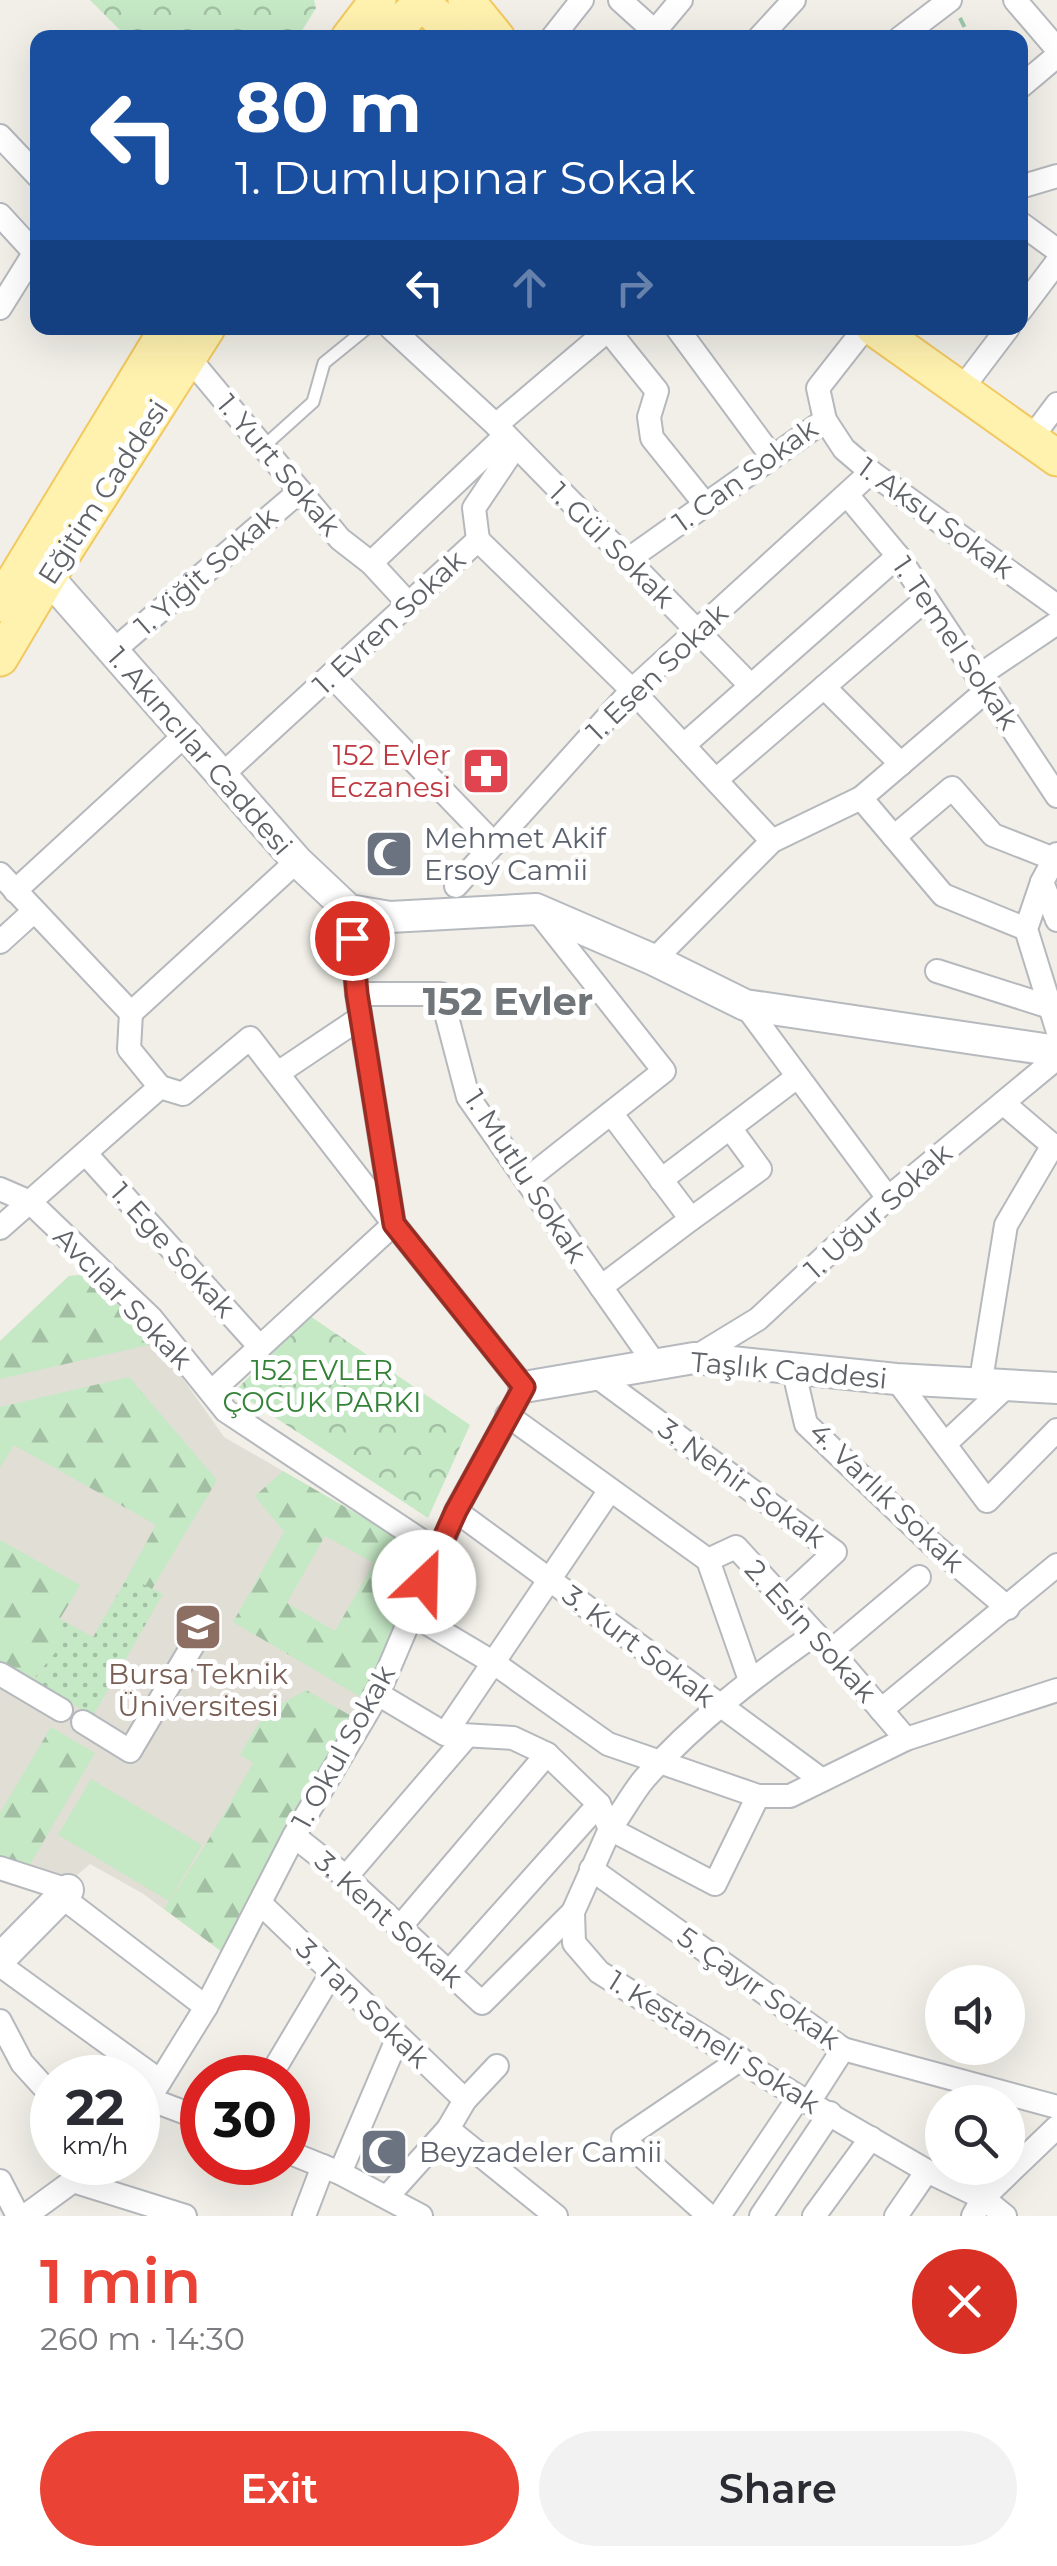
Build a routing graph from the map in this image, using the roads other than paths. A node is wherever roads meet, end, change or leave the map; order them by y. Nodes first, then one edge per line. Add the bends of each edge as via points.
1 (358, 0) edge
2 (378, 0) edge
3 (466, 0) edge
4 (500, 0) edge
5 (582, 0) edge
6 (620, 0) edge
7 (681, 0) edge
8 (794, 0) edge
9 (950, 0) edge
10 (1014, 0) edge
11 (421, 1) edge
12 (350, 30) edge
13 (354, 30) edge
14 (394, 30) edge
15 (458, 30) edge
16 (491, 30) edge
17 (505, 30) edge
18 (558, 30) edge
19 (654, 30) edge
20 (661, 30) edge
21 (766, 30) edge
22 (911, 30) edge
23 (1057, 52) edge
24 (1028, 79) edge
25 (0, 136) edge
26 (30, 168) edge
27 (1057, 176) edge
28 (1028, 181) edge
29 (0, 215) edge
30 (1028, 229) edge
31 (30, 243) edge
32 (1057, 250) edge
33 (30, 259) edge
34 (1057, 262) edge
35 (1028, 300) edge
36 (0, 308) edge
37 (164, 335) edge
38 (359, 335) edge
39 (399, 335) edge
40 (601, 335) edge
41 (612, 335) edge
42 (682, 335) edge
43 (874, 335) edge
44 (886, 335) edge
45 (1003, 335) edge
46 (198, 343) edge
47 (960, 390) junction
48 (1057, 404) edge
49 (825, 420) junction
50 (505, 436) junction
51 (263, 447) junction
52 (1044, 449) edge
53 (772, 457) junction
54 (872, 472) junction
55 (300, 491) junction
56 (848, 496) junction
57 (705, 504) junction
58 (478, 540) junction
59 (898, 556) junction
60 (626, 561) junction
61 (370, 562) junction
62 (22, 569) edge
63 (925, 600) junction
64 (0, 604) edge
65 (408, 604) junction
66 (1057, 606) edge
67 (1057, 623) edge
68 (697, 632) junction
69 (113, 651) junction
70 (0, 658) edge
71 (330, 675) junction
72 (982, 684) junction
73 (751, 686) junction
74 (824, 687) junction
75 (632, 690) junction
76 (186, 734) junction
77 (684, 745) junction
78 (901, 764) junction
79 (222, 775) junction
80 (716, 780) junction
81 (1057, 796) edge
82 (861, 798) junction
83 (894, 837) junction
84 (772, 841) junction
85 (494, 844) junction
86 (1056, 857) edge
87 (297, 861) junction
88 (8, 882) edge
89 (1042, 882) junction
90 (456, 886) dead end
91 (536, 908) junction
92 (349, 910) junction
93 (33, 912) junction
94 (1057, 920) edge
95 (1026, 930) junction
96 (0, 942) edge
97 (654, 960) junction
98 (937, 971) dead end
99 (745, 1004) junction
100 (358, 1006) junction
101 (131, 1013) junction
102 (1054, 1018) edge
103 (1057, 1055) edge
104 (278, 1073) junction
105 (797, 1077) junction
106 (160, 1087) junction
107 (1004, 1103) junction
108 (611, 1113) junction
109 (730, 1128) junction
110 (1055, 1147) edge
111 (86, 1154) junction
112 (526, 1180) junction
113 (661, 1180) junction
114 (0, 1189) edge
115 (888, 1198) junction
116 (30, 1202) junction
117 (691, 1219) junction
118 (394, 1224) junction
119 (0, 1228) edge
120 (601, 1287) junction
121 (260, 1347) junction
122 (694, 1358) junction
123 (655, 1364) junction
124 (794, 1368) junction
125 (592, 1373) junction
126 (896, 1379) junction
127 (994, 1386) junction
128 (524, 1387) junction
129 (1057, 1388) edge
130 (211, 1392) junction
131 (506, 1415) junction
132 (1057, 1430) edge
133 (945, 1444) junction
134 (610, 1490) junction
135 (456, 1511) junction
136 (438, 1552) junction
137 (708, 1560) junction
138 (1057, 1564) edge
139 (919, 1577) dead end
140 (550, 1579) junction
141 (784, 1598) junction
142 (1008, 1608) junction
143 (410, 1614) junction
144 (200, 1634) dead end
145 (823, 1642) junction
146 (494, 1664) junction
147 (0, 1674) edge
148 (750, 1680) junction
149 (1057, 1690) edge
150 (378, 1694) junction
151 (720, 1708) junction
152 (61, 1710) dead end
153 (882, 1710) junction
154 (83, 1722) dead end
155 (455, 1736) junction
156 (906, 1740) junction
157 (547, 1754) junction
158 (662, 1762) junction
159 (822, 1780) junction
160 (758, 1796) junction
161 (599, 1804) junction
162 (610, 1829) junction
163 (294, 1836) junction
164 (0, 1868) edge
165 (592, 1869) junction
166 (346, 1877) junction
167 (65, 1893) junction
168 (261, 1904) junction
169 (573, 1912) junction
170 (400, 1928) junction
171 (0, 1962) edge
172 (449, 1972) junction
173 (331, 1974) junction
174 (206, 2007) junction
175 (0, 2021) edge
176 (398, 2037) junction
177 (843, 2049) junction
178 (103, 2055) edge
179 (283, 2055) edge
180 (741, 2059) junction
181 (497, 2066) dead end
182 (30, 2071) edge
183 (160, 2080) edge
184 (466, 2100) junction
185 (812, 2104) junction
186 (1057, 2106) edge
187 (1057, 2128) edge
188 (448, 2129) junction
189 (871, 2138) junction
190 (310, 2161) edge
191 (925, 2169) edge
192 (331, 2170) junction
193 (925, 2173) edge
194 (0, 2181) edge
195 (67, 2185) edge
196 (86, 2185) edge
197 (948, 2185) edge
198 (387, 2197) junction
199 (978, 2207) edge
200 (22, 2216) edge
201 (184, 2216) edge
202 (304, 2216) edge
203 (421, 2216) edge
204 (556, 2216) edge
205 (709, 2216) edge
206 (719, 2216) edge
207 (760, 2216) edge
208 (814, 2216) edge
209 (896, 2216) edge
210 (1005, 2216) edge

1 - 12 main road
2 - 13 main road
3 - 16 main road
4 - 17 main road
5 - 18 street
6 - 19 street
7 - 20 street
8 - 21 street
9 - 22 street
10 - 23 street
11 - 14 main road
11 - 15 main road
23 - 24 street
25 - 26 street
27 - 28 street
29 - 31 street
30 - 32 street
33 - 36 street
34 - 35 street
37 - 62 main road, Eğitim Caddesi
38 - 51 lane via 324,364 312,402
39 - 50 street, 1. Gül Sokak
40 - 50 street
41 - 57 street via 657,391 652,438
42 - 53 street
43 - 49 street, 1. Can Sokak via 818,388
44 - 47 main road
45 - 47 street
46 - 51 street, 1. Yurt Sokak
46 - 62 main road, Eğitim Caddesi
47 - 52 main road
48 - 52 street
49 - 53 street, 1. Can Sokak
49 - 54 street, 1. Aksu Sokak via 844,449
50 - 58 street, 1. Evren Sokak via 474,508
50 - 60 street, 1. Gül Sokak
50 - 61 street
51 - 55 street, 1. Yurt Sokak
53 - 57 street, 1. Can Sokak
54 - 56 street, 1. Esen Sokak
54 - 66 street, 1. Aksu Sokak
55 - 61 street, 1. Yurt Sokak via 340,539
55 - 69 street, 1. Yiğit Sokak
56 - 59 street, 1. Temel Sokak
56 - 68 street, 1. Esen Sokak
57 - 60 street, 1. Can Sokak
58 - 65 street, 1. Evren Sokak
58 - 75 street
59 - 63 street, 1. Temel Sokak
59 - 73 street
60 - 68 street, 1. Gül Sokak
61 - 65 street, 1. Yurt Sokak
62 - 64 main road, Eğitim Caddesi
62 - 69 street, 1. Akıncılar Caddesi
62 - 70 main road, Eğitim Caddesi
63 - 72 street, 1. Temel Sokak
63 - 74 street
65 - 71 street, 1. Evren Sokak
67 - 72 street
68 - 73 street, 1. Gül Sokak
68 - 75 street, 1. Esen Sokak
69 - 76 street, 1. Akıncılar Caddesi
71 - 79 street, 1. Evren Sokak
71 - 85 street
72 - 78 street
72 - 81 street, 1. Temel Sokak
73 - 77 street
74 - 78 street
74 - 80 street
75 - 77 street
75 - 85 street, 1. Esen Sokak
76 - 79 street, 1. Akıncılar Caddesi
76 - 88 street
77 - 80 street
78 - 82 street
79 - 87 street, 1. Akıncılar Caddesi
80 - 84 street
82 - 83 street
82 - 84 street
83 - 86 street via 952,788 993,835
83 - 95 street via 943,895
84 - 97 street
85 - 90 street, 1. Esen Sokak
86 - 89 street
87 - 92 street, 1. Akıncılar Caddesi
87 - 101 street
88 - 93 street
89 - 94 street
89 - 95 street
91 - 92 street via 390,917
91 - 97 street
91 - 108 street via 664,1070
92 - 100 street
93 - 96 street
93 - 101 street
95 - 102 street
97 - 99 street
98 - 102 street
99 - 103 street
99 - 105 street
100 - 104 street
100 - 112 street, 1. Mutlu Sokak via 441,994 468,1097
100 - 118 street
101 - 106 street via 129,1049
103 - 107 street, 1. Uğur Sokak
104 - 106 street via 250,1038 183,1094
104 - 118 street
105 - 109 street
105 - 115 street
106 - 111 street
107 - 110 street
107 - 115 street, 1. Uğur Sokak
108 - 112 street
108 - 113 street
109 - 113 street
109 - 117 street via 760,1169
110 - 127 street via 1006,1225
111 - 116 street
111 - 121 street, 1. Ege Sokak
112 - 120 street, 1. Mutlu Sokak
113 - 117 street
114 - 116 street, Avcılar Sokak
115 - 122 street, 1. Uğur Sokak via 758,1319
116 - 119 street
116 - 130 street, Avcılar Sokak via 151,1318
117 - 120 street
118 - 121 street
118 - 128 street
120 - 123 street, 1. Mutlu Sokak
121 - 130 street
122 - 123 street, Taşlık Caddesi
122 - 124 street, Taşlık Caddesi
123 - 125 street, Taşlık Caddesi
124 - 126 street, Taşlık Caddesi
124 - 142 street, 4. Varlık Sokak via 806,1424 930,1544
125 - 128 street, Taşlık Caddesi
125 - 141 street, 3. Nehir Sokak via 836,1552
126 - 127 street, Taşlık Caddesi
126 - 133 street
127 - 129 street, Taşlık Caddesi
127 - 133 street
128 - 131 street, 1. Okul Sokak
130 - 136 street, Avcılar Sokak via 226,1410
131 - 134 street
131 - 135 street, 1. Okul Sokak
132 - 133 street via 987,1500
134 - 137 street
134 - 140 street
135 - 136 street, 1. Okul Sokak
135 - 140 street, 3. Kurt Sokak
136 - 143 street, 1. Okul Sokak
137 - 141 street, 2. Esin Sokak via 736,1547
137 - 148 street
138 - 142 street
139 - 145 street
140 - 146 street
140 - 151 street, 3. Kurt Sokak
141 - 145 street, 2. Esin Sokak
142 - 153 street
143 - 146 street
143 - 150 street, 1. Okul Sokak
144 - 154 street via 130,1750
145 - 148 street
145 - 153 street, 2. Esin Sokak
146 - 155 street
146 - 158 street via 608,1744
147 - 152 street
148 - 151 street
149 - 156 street
150 - 155 street
150 - 163 street, 1. Okul Sokak
151 - 158 street
151 - 159 street, 3. Kurt Sokak
153 - 156 street, 2. Esin Sokak
155 - 157 street via 514,1738
155 - 166 street
156 - 159 street
157 - 161 street
157 - 170 street
158 - 160 street
158 - 162 street
159 - 160 street via 790,1796
160 - 162 street via 715,1884
161 - 162 street
161 - 172 street
162 - 165 street
163 - 166 street, 3. Kent Sokak
163 - 168 street, 1. Okul Sokak
164 - 167 street
165 - 169 street
165 - 177 street, 5. Çayır Sokak
166 - 170 street, 3. Kent Sokak
167 - 171 street
167 - 174 street
168 - 173 street, 3. Tan Sokak
168 - 174 street, 1. Okul Sokak
169 - 172 street, 3. Kent Sokak via 482,2003
169 - 180 street, 1. Kestaneli Sokak via 574,1943 599,1972
170 - 172 street, 3. Kent Sokak
171 - 178 street
173 - 176 street, 3. Tan Sokak
173 - 179 street
174 - 183 street, 1. Okul Sokak
175 - 182 street
176 - 184 street, 3. Tan Sokak
176 - 192 street
177 - 185 street
177 - 186 street, 5. Çayır Sokak
180 - 185 street, 1. Kestaneli Sokak
180 - 205 street via 623,2139
181 - 184 street
184 - 188 street
185 - 189 street, 1. Kestaneli Sokak
185 - 206 street
185 - 207 street
187 - 199 street
188 - 198 street
188 - 204 street
189 - 191 street, 1. Kestaneli Sokak
189 - 208 street
190 - 192 street
192 - 198 street
192 - 202 street
193 - 209 street
194 - 200 street
195 - 200 street
196 - 201 street
197 - 199 street, 1. Kestaneli Sokak
198 - 203 street
199 - 210 street, 1. Kestaneli Sokak

